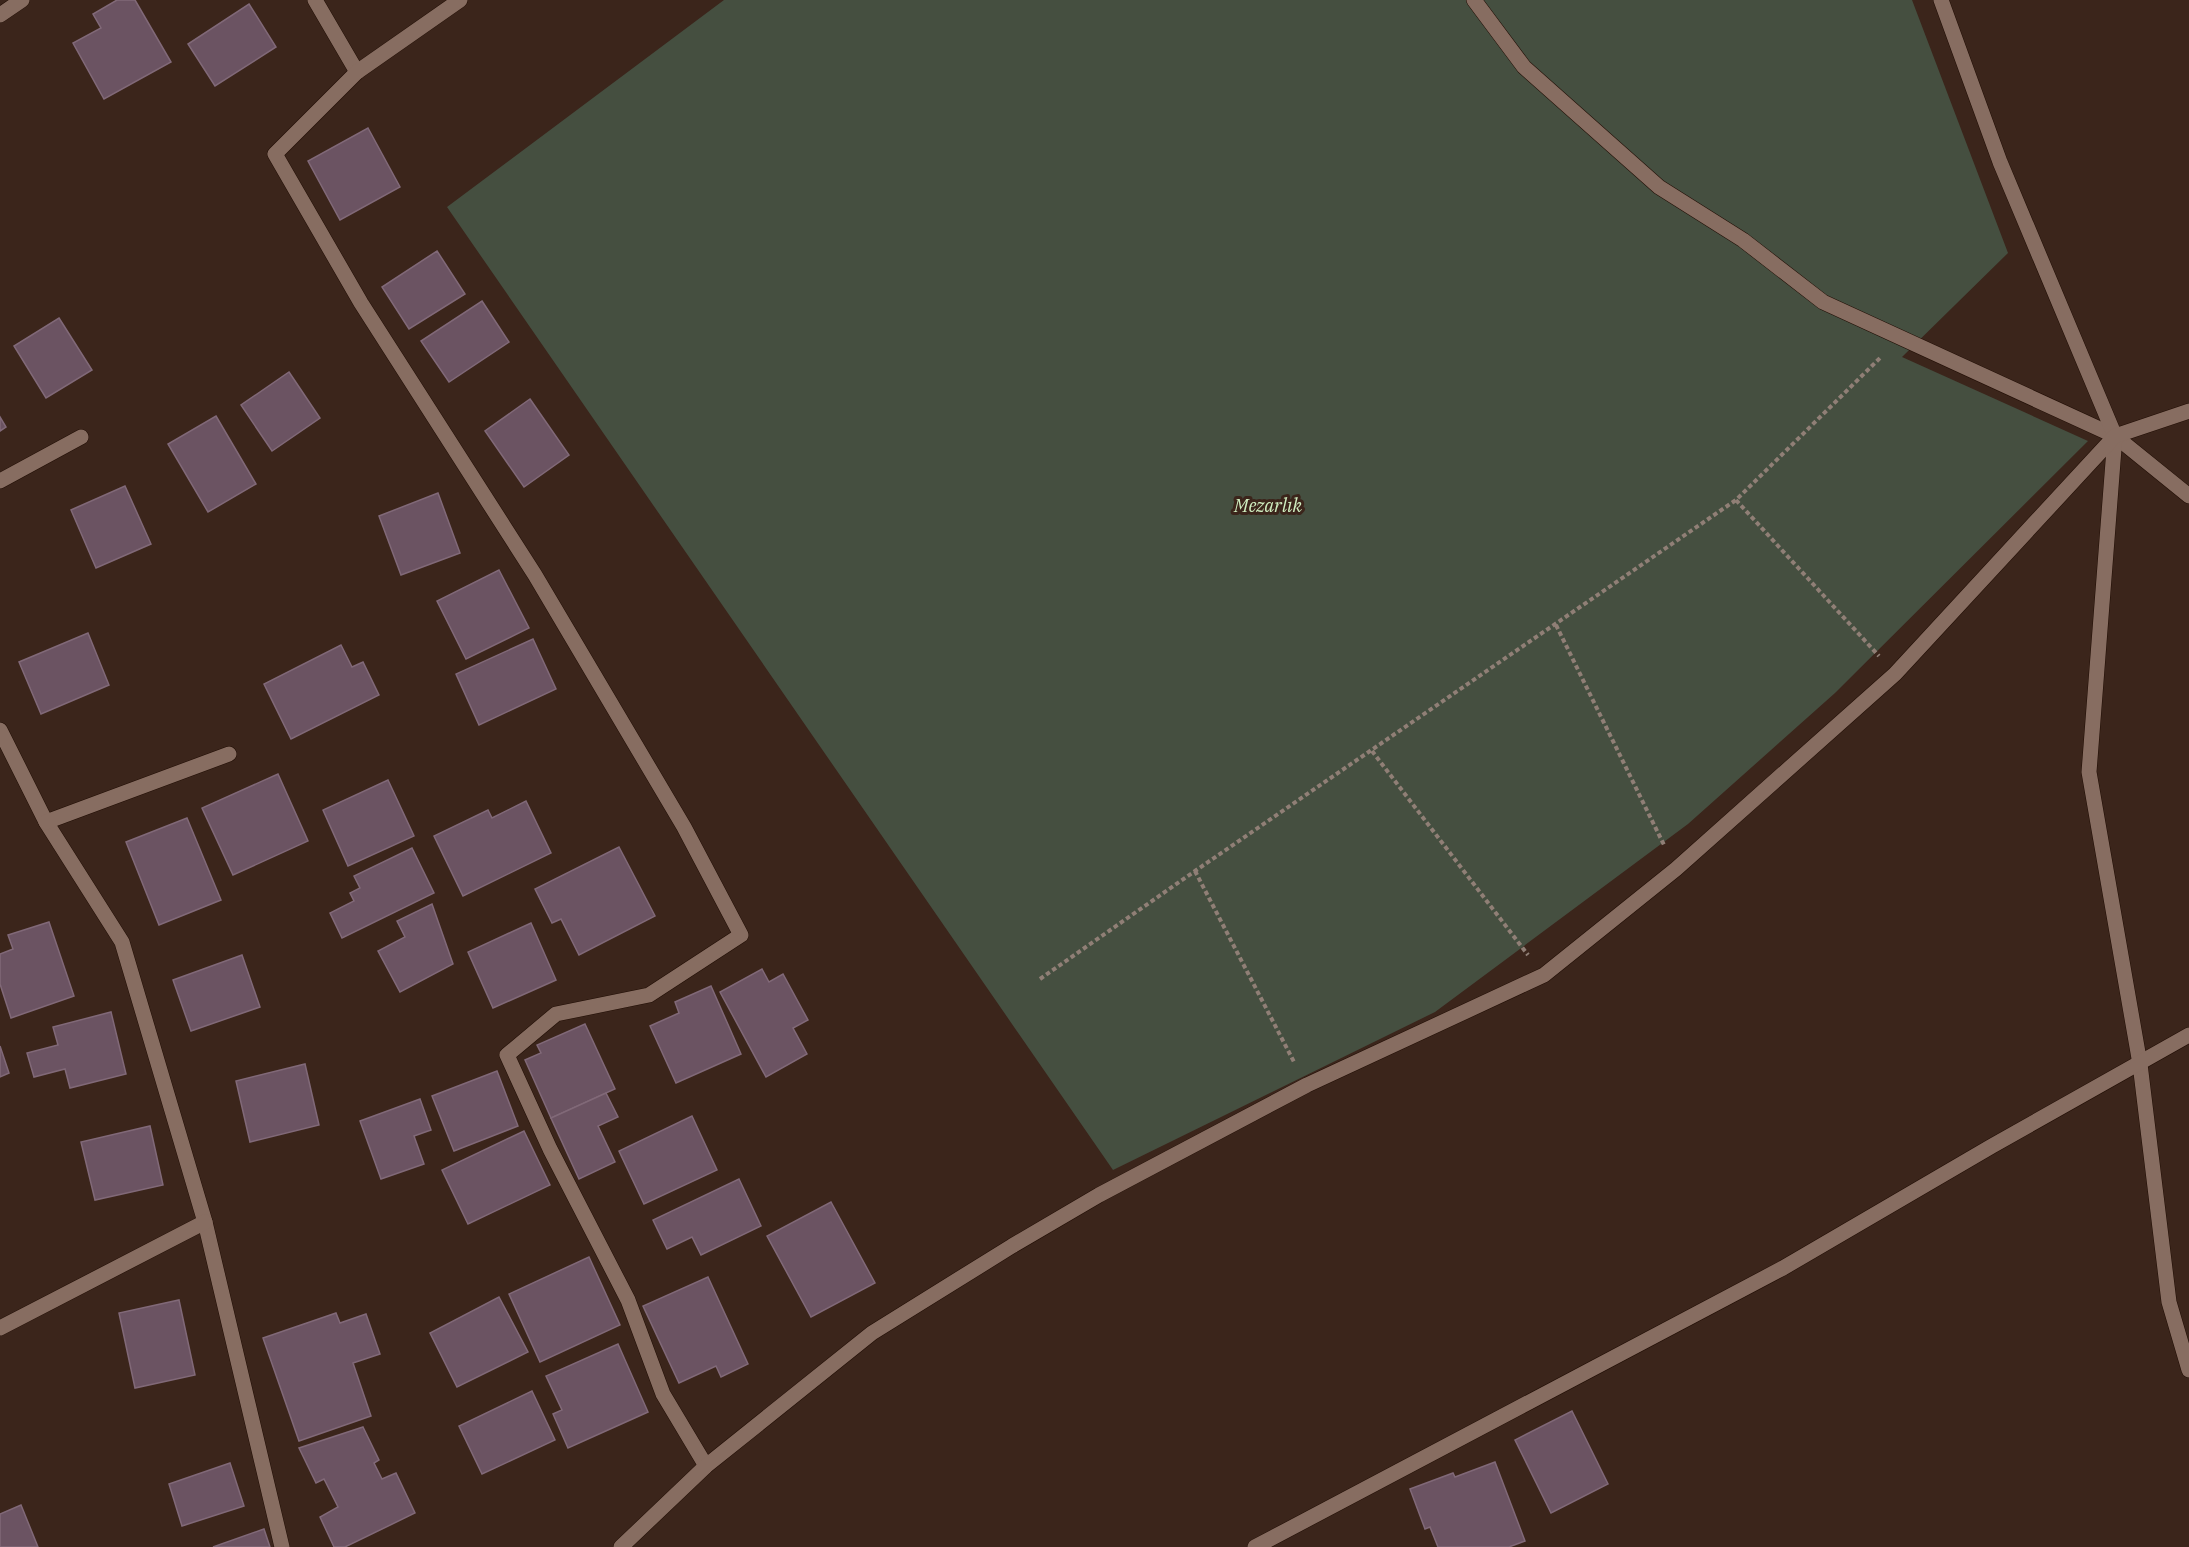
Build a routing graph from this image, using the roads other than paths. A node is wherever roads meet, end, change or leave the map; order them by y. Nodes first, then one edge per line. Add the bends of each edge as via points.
1 (22, 0) edge
2 (315, 0) edge
3 (460, 0) edge
4 (1474, 0) edge
5 (1941, 0) edge
6 (0, 15) edge
7 (357, 72) junction
8 (2189, 411) edge
9 (2115, 436) junction
10 (81, 437) dead end
11 (0, 481) edge
12 (2189, 496) edge
13 (0, 730) edge
14 (229, 754) dead end
15 (46, 822) junction
16 (2189, 1035) edge
17 (2140, 1064) junction
18 (205, 1222) junction
19 (0, 1328) edge
20 (2189, 1370) edge
21 (706, 1466) junction
22 (282, 1547) edge
23 (621, 1547) edge
24 (1255, 1547) edge

1 - 6 street
2 - 7 street
3 - 7 street
4 - 9 street via 1524,67 1659,187 1743,240 1824,302
5 - 9 street via 2000,162
7 - 21 street via 275,154 361,303 535,574 684,827 741,935 649,994 556,1014 507,1055 550,1149 628,1300 663,1395
8 - 9 street
9 - 12 street
9 - 17 street via 2090,772
9 - 21 street via 1895,674 1676,869 1544,975 1306,1085 1099,1195 872,1333
10 - 11 street
13 - 15 street
14 - 15 street
15 - 18 street via 122,942
16 - 17 street
17 - 20 street via 2169,1302
17 - 24 street via 1783,1269
18 - 19 street
18 - 22 street
21 - 23 street

